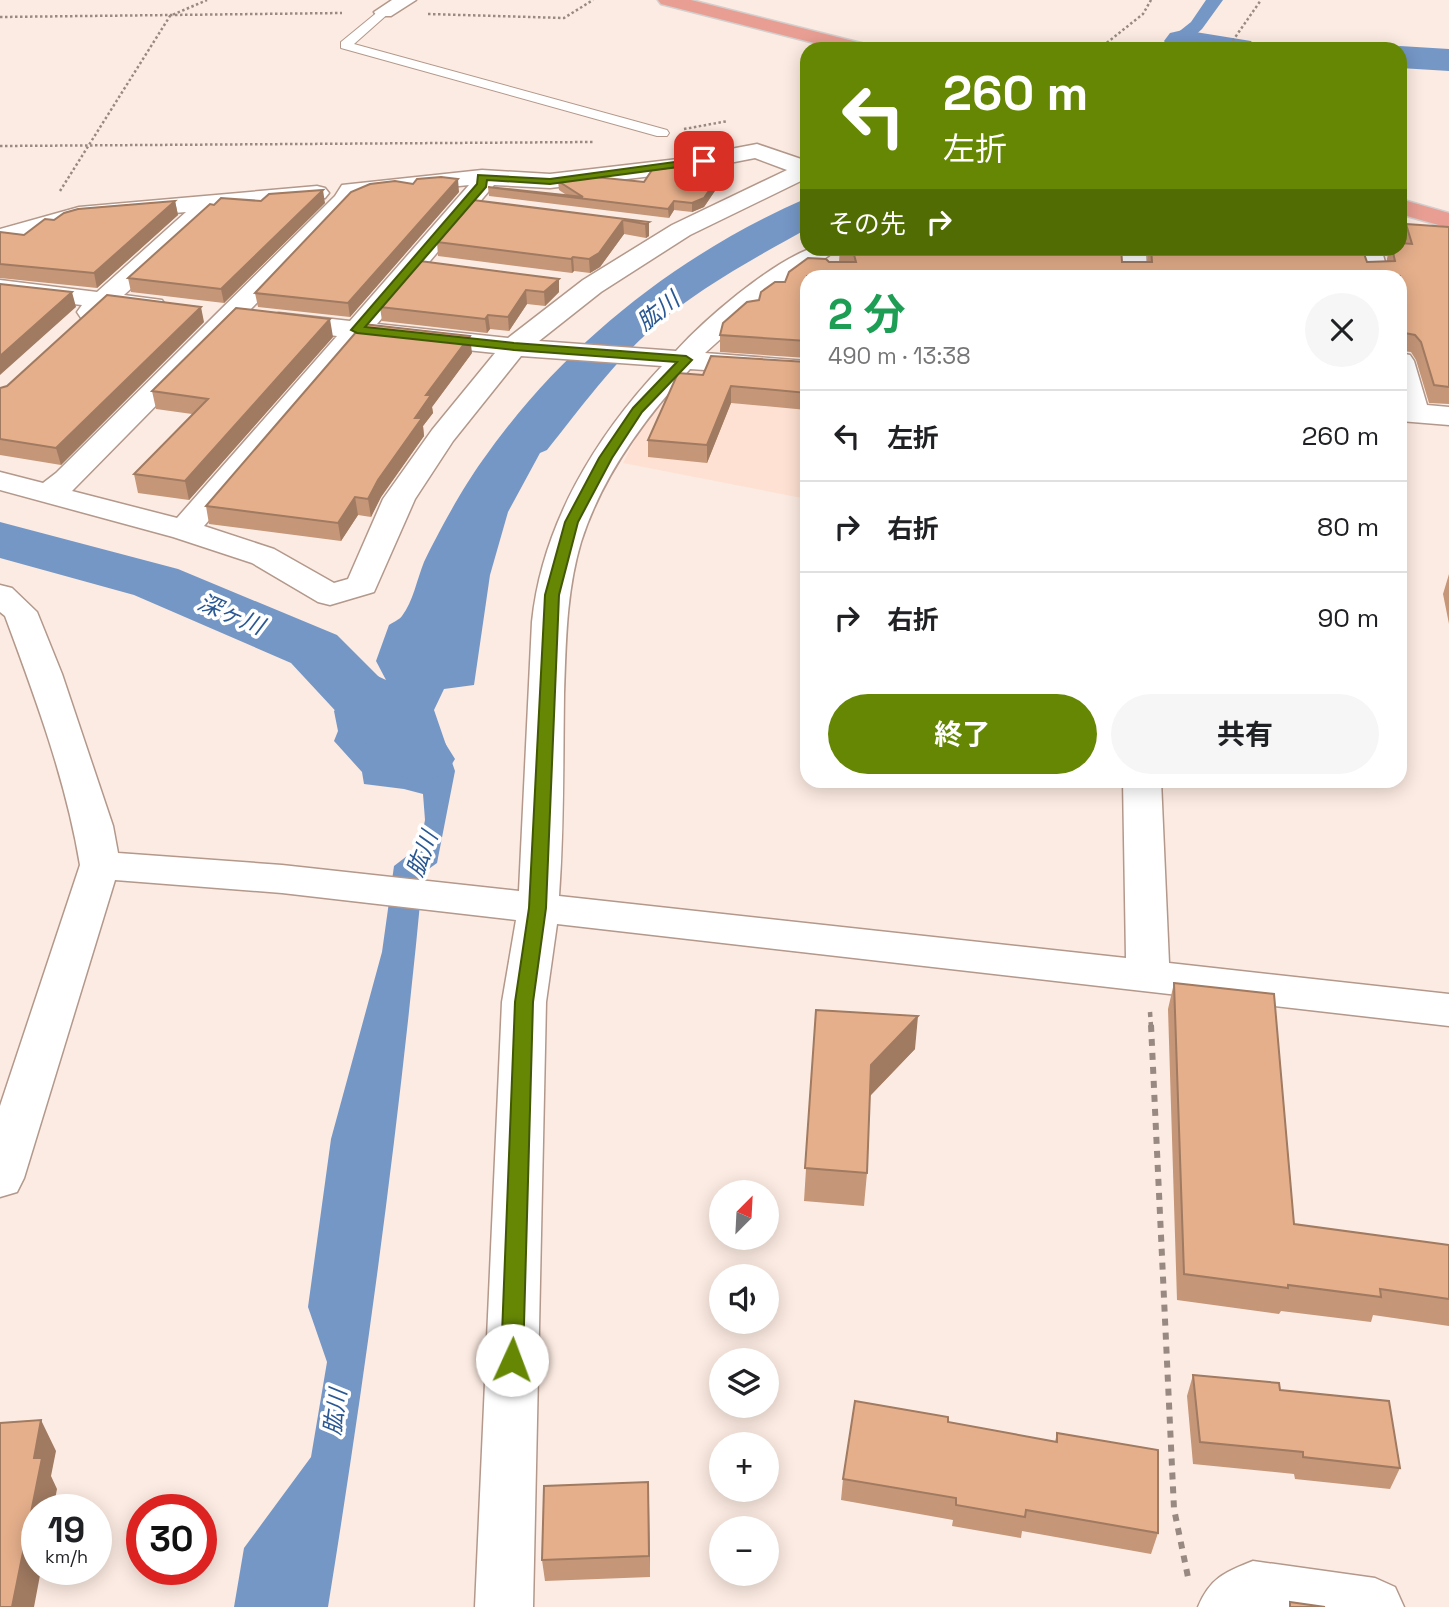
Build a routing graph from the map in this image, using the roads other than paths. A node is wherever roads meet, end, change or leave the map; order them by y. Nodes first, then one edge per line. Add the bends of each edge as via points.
1 (406, 0) edge
2 (668, 0) edge
3 (384, 12) joint
4 (834, 42) edge
5 (662, 133) road end
6 (800, 166) edge
7 (800, 172) edge
8 (482, 177) junction
9 (351, 190) junction
10 (211, 203) junction
11 (1407, 208) edge
12 (1449, 221) edge
13 (39, 225) junction
14 (653, 225) dead end
15 (681, 230) junction
16 (0, 237) edge
17 (813, 256) edge
18 (0, 261) edge
19 (414, 263) junction
20 (441, 267) edge
21 (565, 282) dead end
22 (592, 286) junction
23 (0, 288) edge
24 (103, 300) junction
25 (204, 313) junction
26 (72, 328) edge
27 (357, 330) junction
28 (514, 347) junction
29 (680, 359) junction
30 (800, 368) edge
31 (1407, 413) edge
32 (1449, 416) edge
33 (0, 481) edge
34 (47, 495) junction
35 (184, 530) junction
36 (0, 595) edge
37 (1142, 788) edge
38 (100, 865) junction
39 (525, 907) junction
40 (1148, 976) junction
41 (1449, 1010) edge
42 (0, 1178) edge
43 (1209, 1601) edge
44 (503, 1607) edge
45 (1375, 1607) edge

1 - 3 street
2 - 4 main road
3 - 5 lane via 345,45
6 - 8 street via 757,151 678,166 550,181
7 - 15 street
8 - 9 street
8 - 19 street via 480,204
9 - 10 street
9 - 25 street
10 - 13 street via 106,211
10 - 24 street
11 - 12 main road
13 - 16 street
13 - 18 street
14 - 15 street
15 - 22 street
17 - 29 street via 731,313
19 - 20 street
19 - 27 street
21 - 22 street
22 - 28 street
23 - 24 street
24 - 25 street
24 - 26 street
25 - 27 street
25 - 34 street via 67,480
27 - 28 street
27 - 35 street
28 - 29 street
28 - 35 street via 442,436 399,499 362,585 330,595 263,556
29 - 30 street
29 - 39 street via 637,410 571,522 552,595
31 - 32 street
33 - 34 street
34 - 35 street
36 - 38 street via 20,612 44,674 93,826
37 - 40 street
38 - 39 street via 282,878
38 - 42 street
39 - 40 street
39 - 44 street
40 - 41 street
43 - 45 street via 1252,1590

